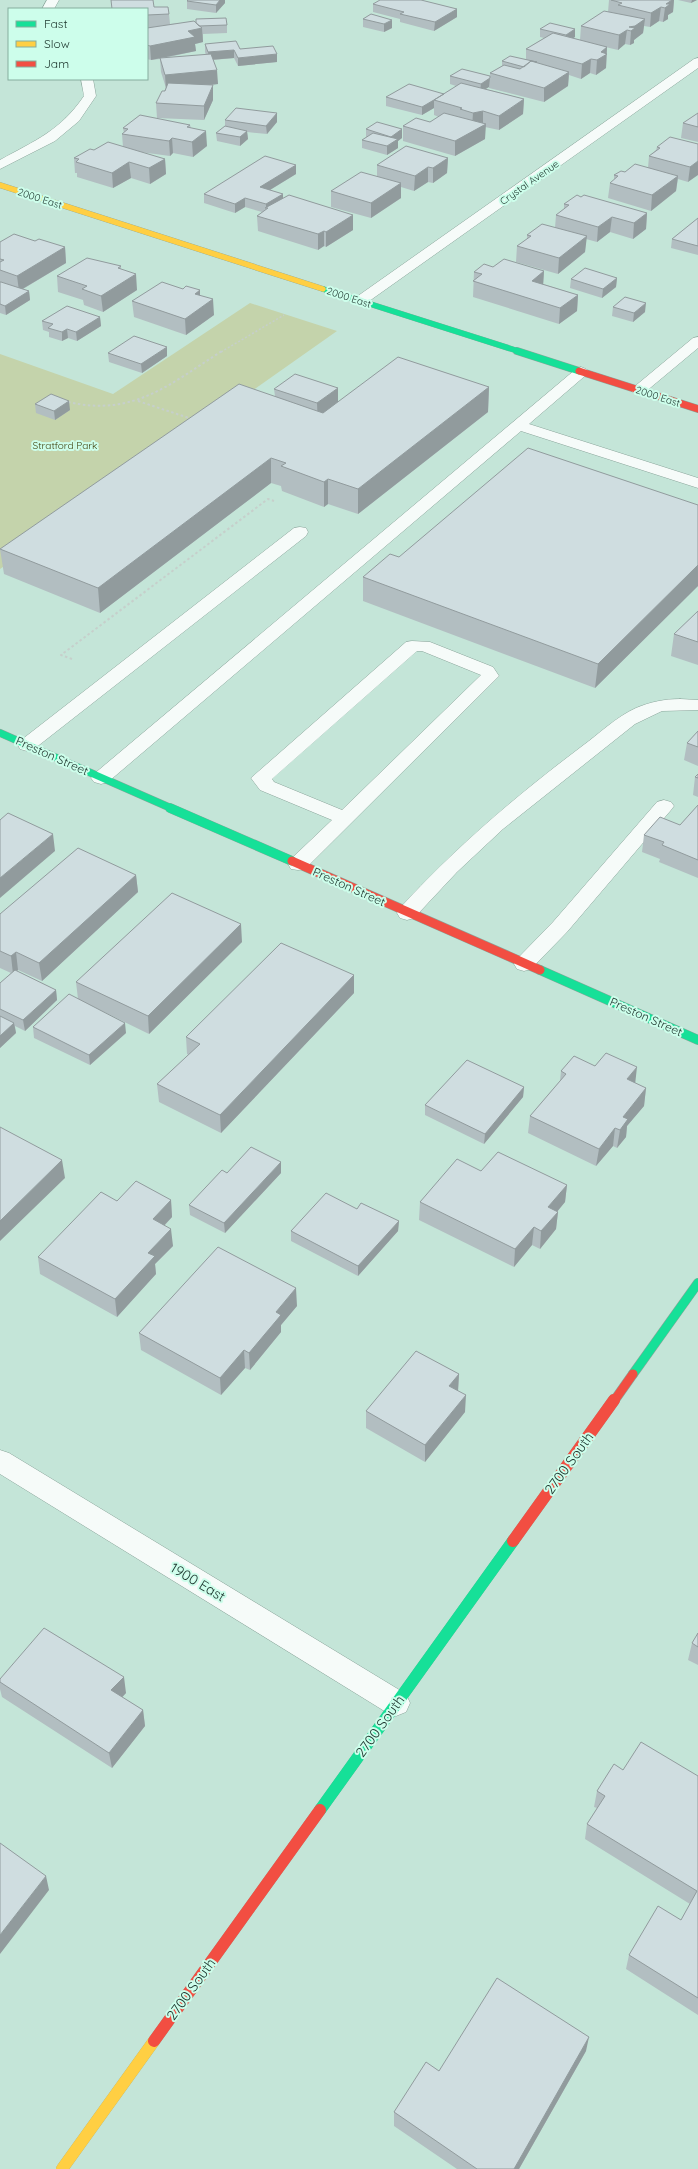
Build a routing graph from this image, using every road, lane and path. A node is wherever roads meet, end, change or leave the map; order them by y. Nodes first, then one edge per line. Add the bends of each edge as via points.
1 (698, 62) edge
2 (87, 80) edge
3 (0, 165) edge
4 (0, 185) edge
5 (360, 301) junction
6 (289, 311) dead end
7 (698, 341) edge
8 (581, 372) junction
9 (639, 390) junction
10 (138, 401) junction
11 (66, 402) edge
12 (698, 409) edge
13 (186, 424) edge
14 (518, 425) junction
15 (698, 483) edge
16 (300, 532) dead end
17 (698, 705) edge
18 (0, 733) edge
19 (27, 745) junction
20 (101, 778) junction
21 (664, 806) dead end
22 (344, 818) junction
23 (298, 864) junction
24 (407, 913) junction
25 (524, 964) junction
26 (698, 1040) edge
27 (698, 1283) edge
28 (0, 1461) edge
29 (396, 1703) junction
30 (62, 2169) edge

1 - 5 street, Crystal Avenue
2 - 3 street via 90,96 75,118 50,138
4 - 5 street, 2000 East
5 - 8 street, 2000 East
6 - 10 path via 263,330 219,353 169,386
7 - 9 street
8 - 9 street, 2000 East
8 - 14 street
9 - 12 street, 2000 East
10 - 11 path via 95,408
10 - 13 path via 192,419
14 - 15 street
14 - 20 street
16 - 19 street
17 - 24 street via 663,705 648,709 632,719 549,779 497,822 438,877
18 - 19 street, Preston Street
19 - 20 street, Preston Street
20 - 23 street, Preston Street
21 - 25 street via 560,927
22 - 22 street via 266,786 261,778 412,646 424,646 487,671 490,676
22 - 23 street
23 - 24 street, Preston Street
24 - 25 street, Preston Street
25 - 26 street, Preston Street
27 - 29 street, 2700 South
28 - 29 street, 1900 East
29 - 30 street, 2700 South

